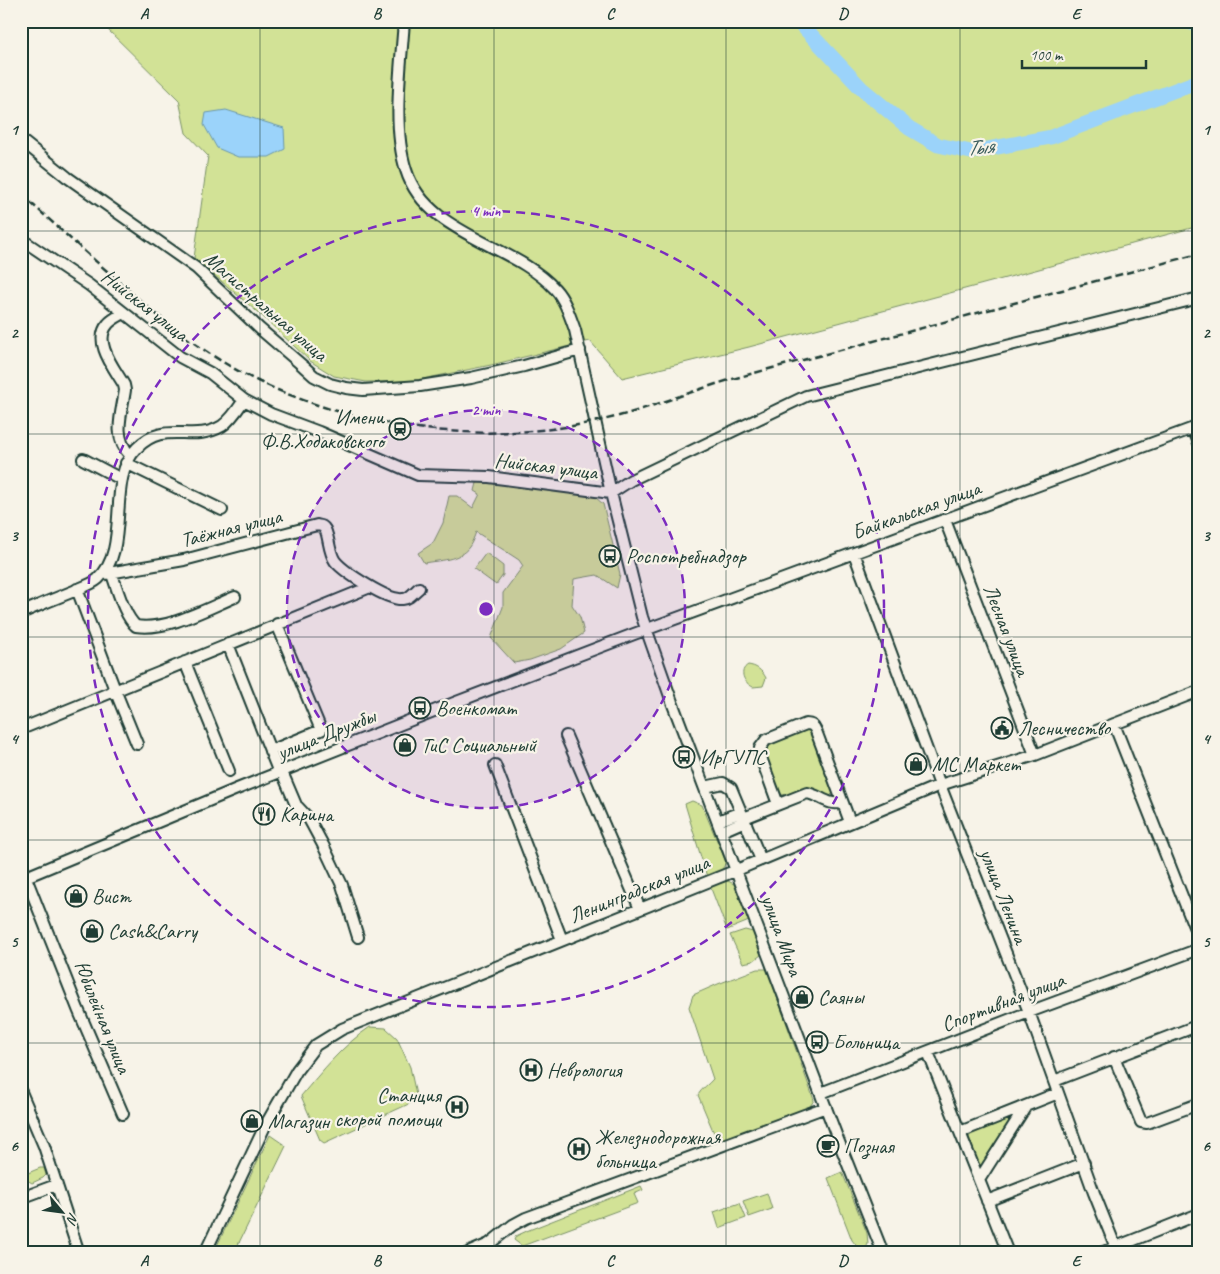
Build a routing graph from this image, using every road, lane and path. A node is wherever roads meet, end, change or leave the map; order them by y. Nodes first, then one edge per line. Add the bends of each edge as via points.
1 (404, 21) edge
2 (21, 140) edge
3 (21, 239) edge
4 (1199, 298) edge
5 (124, 313) junction
6 (580, 350) junction
7 (244, 400) junction
8 (1196, 427) edge
9 (1199, 443) edge
10 (128, 459) junction
11 (83, 460) dead end
12 (121, 479) junction
13 (611, 493) junction
14 (222, 510) dead end
15 (945, 520) junction
16 (854, 553) junction
17 (107, 573) junction
18 (370, 587) junction
19 (418, 588) dead end
20 (77, 589) junction
21 (235, 597) dead end
22 (21, 613) edge
23 (277, 624) junction
24 (647, 630) junction
25 (228, 644) junction
26 (185, 662) junction
27 (115, 690) junction
28 (1199, 692) edge
29 (1114, 724) junction
30 (21, 729) edge
31 (566, 736) dead end
32 (137, 744) dead end
33 (270, 751) junction
34 (1035, 754) junction
35 (496, 765) dead end
36 (229, 771) dead end
37 (281, 772) junction
38 (940, 786) junction
39 (705, 787) junction
40 (842, 802) junction
41 (778, 804) junction
42 (744, 817) junction
43 (850, 822) junction
44 (720, 826) junction
45 (761, 860) junction
46 (21, 865) edge
47 (737, 870) junction
48 (24, 878) edge
49 (640, 909) junction
50 (358, 937) dead end
51 (1199, 939) edge
52 (562, 940) junction
53 (1199, 949) edge
54 (1029, 1012) junction
55 (1199, 1025) edge
56 (928, 1052) junction
57 (1114, 1058) junction
58 (1054, 1080) junction
59 (21, 1092) edge
60 (821, 1093) junction
61 (1058, 1093) junction
62 (1198, 1104) edge
63 (1026, 1106) junction
64 (826, 1107) junction
65 (123, 1114) dead end
66 (960, 1132) junction
67 (1084, 1163) junction
68 (979, 1180) junction
69 (56, 1185) junction
70 (21, 1198) edge
71 (987, 1201) junction
72 (1199, 1214) edge
73 (1117, 1250) edge
74 (79, 1253) edge
75 (205, 1253) edge
76 (468, 1253) edge
77 (883, 1253) edge
78 (1008, 1253) edge
79 (1101, 1253) edge

1 - 6 street, улица Мира via 400,143 413,187 442,218 532,270 554,288 568,311
2 - 6 street, Магистральная улица via 67,177 196,268 314,376 330,384 363,390 420,386 471,378
3 - 5 street, Нийская улица via 72,272
4 - 13 street, Нийская улица via 806,396 631,480
5 - 7 street, Нийская улица via 180,358 210,373
5 - 10 street via 107,324 102,339 124,385 119,425
6 - 13 street, улица Мира
7 - 10 street via 223,426 203,433 158,433 143,442
7 - 13 street, Нийская улица via 418,475 489,477
8 - 9 street
8 - 15 street, Байкальская улица
10 - 12 street
10 - 14 street
11 - 12 street
12 - 17 street via 116,541
13 - 24 street, улица Мира
15 - 16 street, Байкальская улица
15 - 34 street, Лесная улица
16 - 24 street, Байкальская улица
16 - 38 street, улица Ленина
17 - 18 street, Таёжная улица via 184,560 317,525 325,529 330,553 336,562
17 - 20 street, Таёжная улица
17 - 21 street via 136,626 171,622
18 - 19 street, Таёжная улица via 402,599
18 - 23 street
20 - 22 street, Таёжная улица
20 - 27 street
23 - 25 street
23 - 33 street via 321,730
24 - 37 street, улица Дружбы via 454,702
24 - 39 street, улица Мира
25 - 26 street
25 - 33 street
26 - 27 street
26 - 36 street
27 - 30 street
27 - 32 street
28 - 29 street, Ленинградская улица
29 - 34 street, Ленинградская улица
29 - 51 street
31 - 49 street
33 - 37 street
34 - 38 street, Ленинградская улица
35 - 52 street
37 - 48 street, улица Дружбы
37 - 50 street via 342,885
38 - 43 street, Ленинградская улица
38 - 54 street, улица Ленина
39 - 42 street via 719,783 729,786
39 - 44 street, улица Мира
40 - 41 street via 832,803 807,793
40 - 41 street via 816,729 808,724 767,739 760,748
40 - 43 street
41 - 42 street
42 - 44 street
42 - 45 street
43 - 45 street, Ленинградская улица
44 - 47 street, улица Мира
45 - 47 street, Ленинградская улица
46 - 48 street, Юбилейная улица
47 - 49 street, Ленинградская улица
47 - 60 street, улица Мира
48 - 65 street, Юбилейная улица
49 - 52 street, Ленинградская улица
52 - 75 street, Ленинградская улица via 342,1029 316,1046 297,1070 265,1126
53 - 54 street, Спортивная улица
54 - 56 street, Спортивная улица
54 - 58 street, улица Ленина
55 - 57 street
56 - 60 street, Спортивная улица
56 - 66 street
57 - 58 street
57 - 62 street via 1141,1122 1147,1123
58 - 61 street, улица Ленина
59 - 69 street via 44,1146
60 - 64 street, улица Мира
61 - 63 street
61 - 67 street, улица Ленина
63 - 66 street
63 - 68 street
64 - 76 street via 526,1218 489,1244
64 - 77 street, улица Мира
66 - 68 street
67 - 71 street
67 - 73 street, улица Ленина
68 - 71 street
69 - 70 street
69 - 74 street
71 - 78 street
72 - 73 street
73 - 79 street

